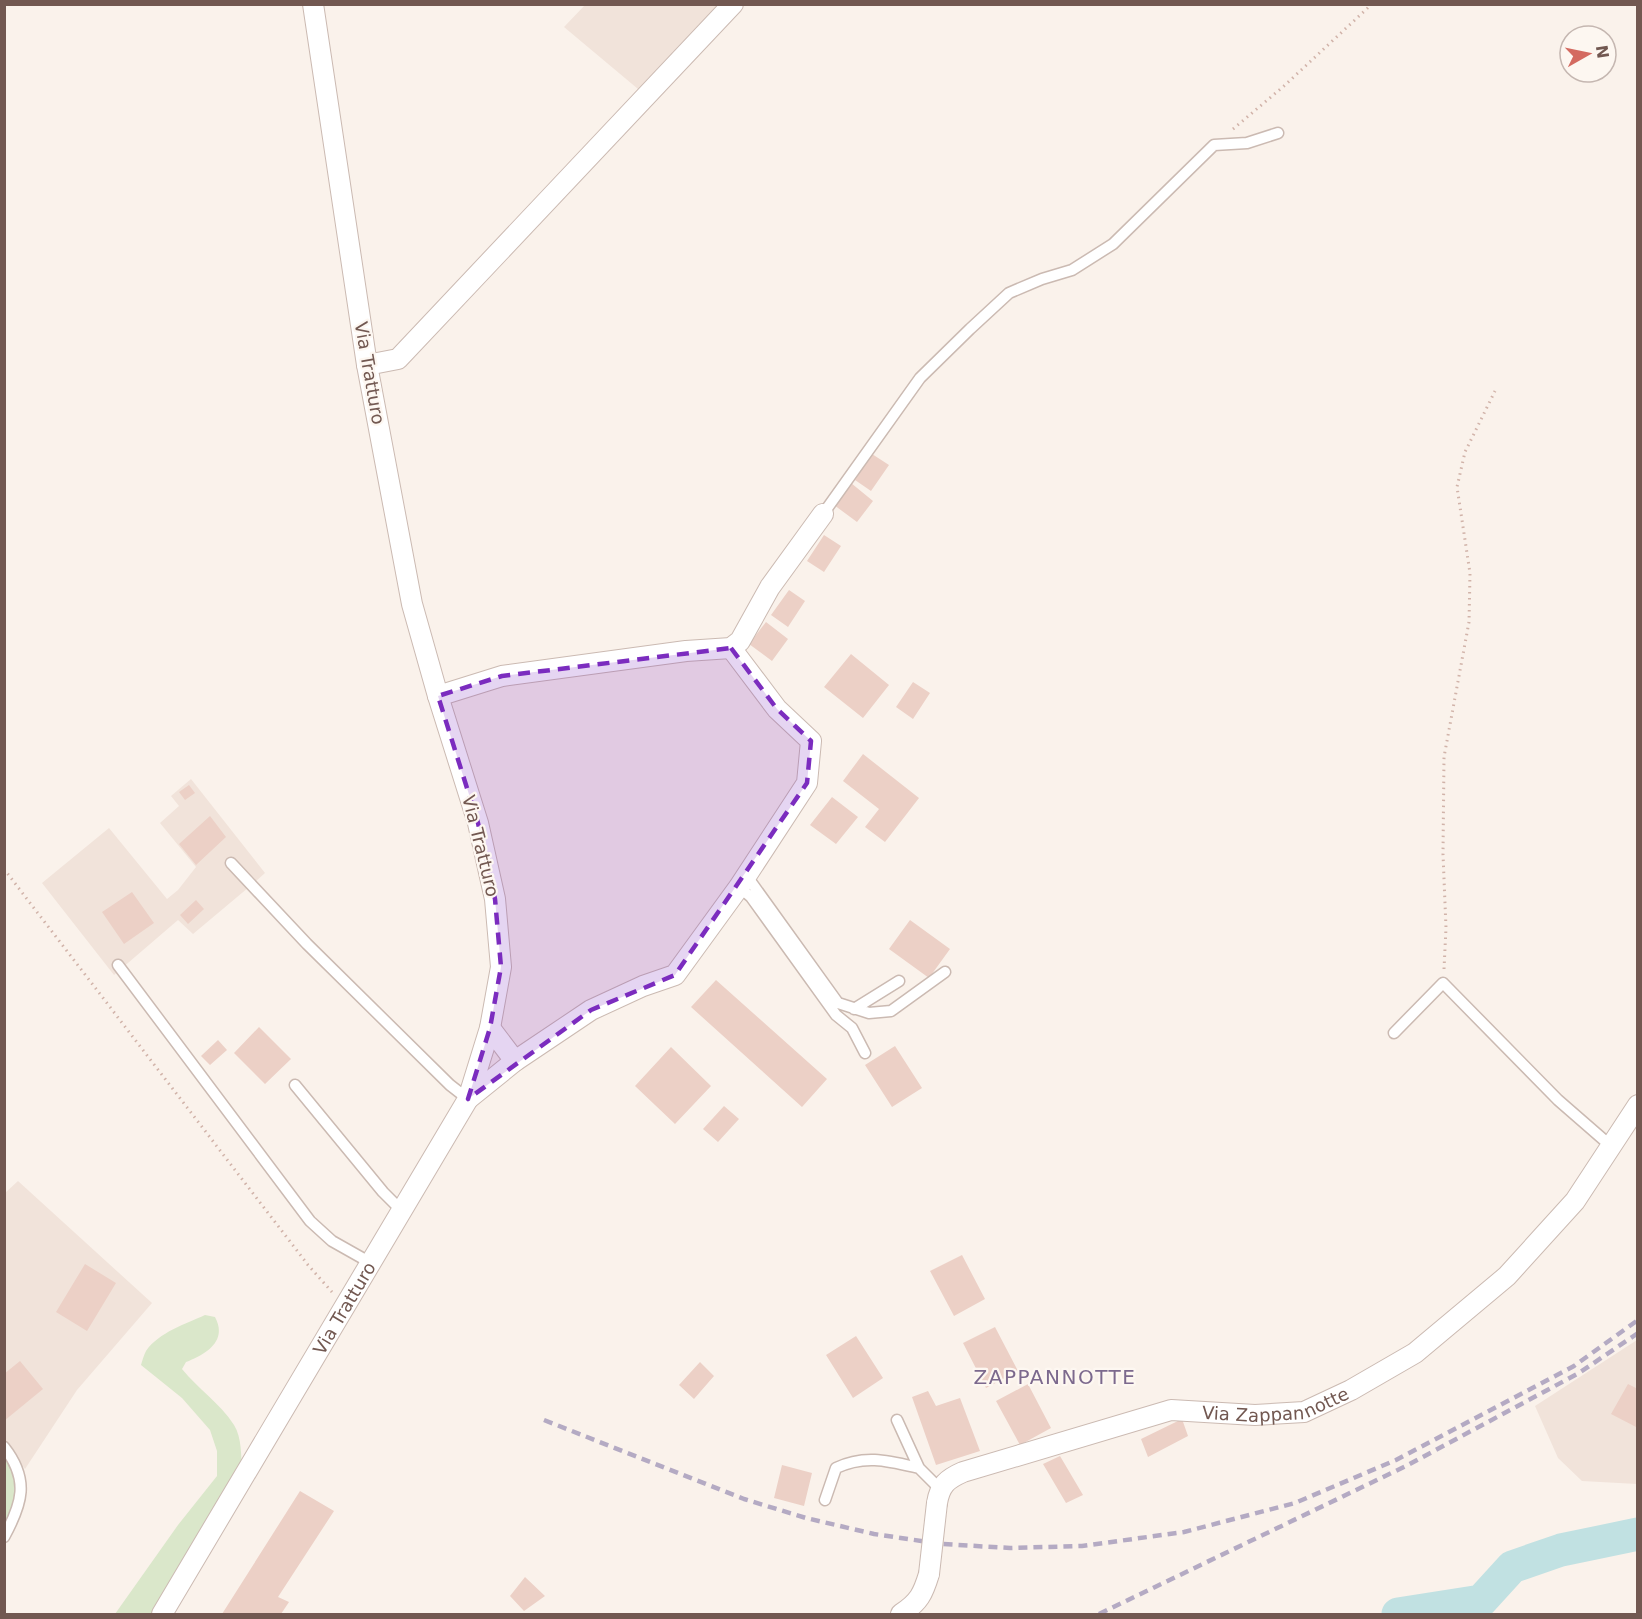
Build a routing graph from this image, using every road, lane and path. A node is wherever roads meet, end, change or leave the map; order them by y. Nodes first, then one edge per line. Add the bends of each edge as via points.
1 (313, 4) edge
2 (733, 4) edge
3 (1372, 4) edge
4 (1278, 133) dead end
5 (1214, 145) junction
6 (367, 365) junction
7 (1495, 391) dead end
8 (823, 514) joint
9 (731, 648) junction
10 (438, 696) junction
11 (231, 863) dead end
12 (4, 869) edge
13 (743, 881) junction
14 (118, 965) dead end
15 (945, 972) dead end
16 (899, 981) dead end
17 (1443, 983) junction
18 (854, 1009) junction
19 (490, 1028) junction
20 (1394, 1033) dead end
21 (865, 1053) dead end
22 (515, 1061) junction
23 (295, 1085) dead end
24 (468, 1099) junction
25 (1638, 1105) edge
26 (1612, 1147) junction
27 (402, 1211) junction
28 (371, 1263) junction
29 (345, 1307) junction
30 (897, 1419) dead end
31 (4, 1448) edge
32 (919, 1468) junction
33 (939, 1496) junction
34 (825, 1500) dead end
35 (4, 1538) edge
36 (162, 1614) edge
37 (901, 1614) edge

1 - 6 street, Via Tratturo
2 - 6 street via 398,359
3 - 5 path
4 - 5 lane via 1246,143
5 - 8 lane via 1113,244 1072,270 1009,293 970,329 920,378
6 - 10 street, Via Tratturo via 412,604
7 - 17 path via 1465,452 1457,486 1470,573 1469,622 1444,757
8 - 9 street via 770,587 740,641
9 - 10 street via 502,676
9 - 13 street via 777,709 811,741 807,783
10 - 19 street, Via Tratturo via 478,823 495,899 501,967
11 - 24 lane via 308,944
12 - 29 path via 308,1265
13 - 18 lane via 837,1003
13 - 21 lane via 836,1015 852,1028
13 - 22 street via 675,975 591,1010
14 - 28 lane via 310,1221 332,1241
15 - 18 lane via 891,1011 869,1014
16 - 18 lane
17 - 20 lane
17 - 26 lane via 1558,1100
19 - 22 street
19 - 24 street, Via Tratturo
22 - 24 street
23 - 27 lane
24 - 27 street, Via Tratturo
25 - 26 street, Via Zappannotte
26 - 33 street, Via Zappannotte via 1575,1202 1507,1276 1415,1353 1351,1390 1304,1412 1255,1415 1171,1410 963,1472 950,1478
27 - 28 street, Via Tratturo
28 - 29 street, Via Tratturo
29 - 36 street, Via Tratturo
30 - 32 lane
31 - 35 lane via 20,1477 20,1502
32 - 33 lane
32 - 34 lane via 881,1459 851,1461 836,1468
33 - 37 street, bridge via 923,1594

